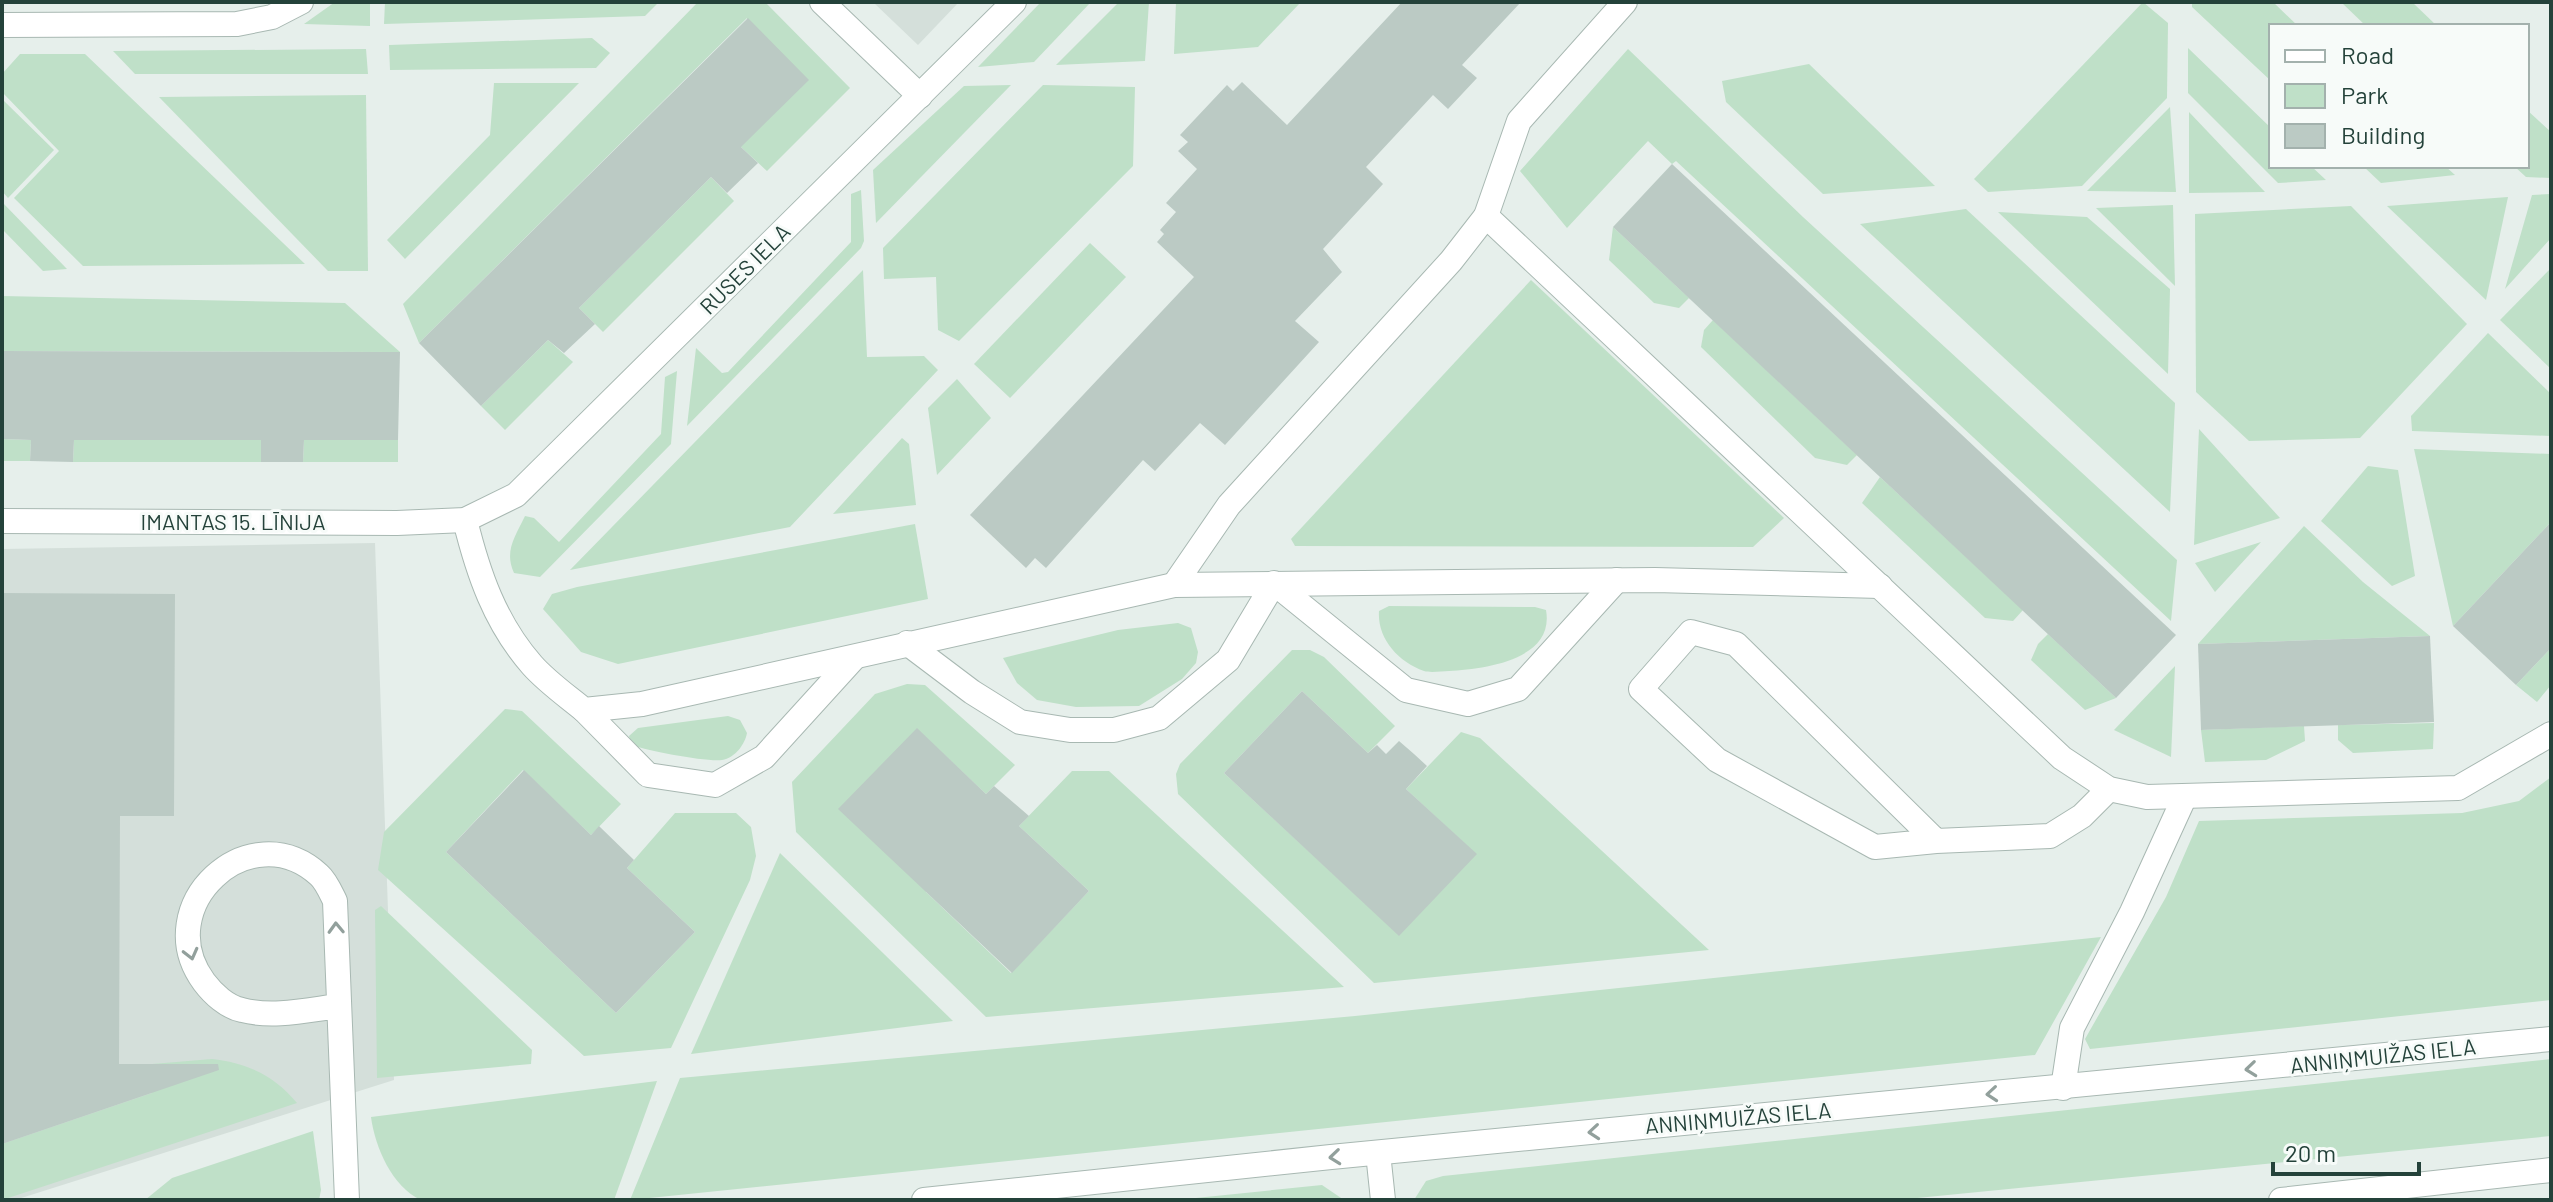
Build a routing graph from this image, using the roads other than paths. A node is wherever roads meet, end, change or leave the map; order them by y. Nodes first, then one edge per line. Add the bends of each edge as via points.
1 (301, 2) edge
2 (822, 2) edge
3 (1014, 2) edge
4 (1625, 2) edge
5 (2, 25) edge
6 (920, 96) junction
7 (1486, 216) junction
8 (465, 520) junction
9 (2, 521) edge
10 (1617, 580) junction
11 (1274, 583) junction
12 (1174, 585) junction
13 (1880, 586) junction
14 (907, 643) junction
15 (854, 658) junction
16 (584, 710) junction
17 (2551, 734) edge
18 (2109, 789) junction
19 (2185, 796) junction
20 (1936, 841) junction
21 (339, 1006) junction
22 (2551, 1039) edge
23 (2063, 1088) junction
24 (1378, 1153) junction
25 (2551, 1170) edge
26 (347, 1200) edge
27 (924, 1200) edge
28 (1383, 1200) edge
29 (2281, 1200) edge

1 - 5 street via 272,17 237,24
2 - 6 street
3 - 6 street, RUSES IELA
4 - 7 street via 1519,121
6 - 8 street, RUSES IELA via 516,495
7 - 12 street via 1229,505
7 - 13 street
8 - 9 street, IMANTAS 15. LĪNIJA
8 - 16 street via 479,578 498,614 532,665
10 - 11 street
10 - 11 street via 1518,689 1468,704 1406,690
10 - 13 street
11 - 12 street
11 - 14 street via 1228,660 1159,718 1114,730 1020,722
12 - 14 street
13 - 18 street via 2062,758
14 - 15 street
15 - 16 street via 642,704
15 - 16 street via 764,757 715,785 648,775
17 - 19 street via 2458,788
18 - 19 street via 2147,797
18 - 20 street via 2082,816 2050,836
19 - 23 street via 2072,1028
20 - 20 street via 1875,847 1717,760 1641,689 1691,632 1736,644
21 -> 21 street via 335,901 320,875 294,860 263,855 233,862 207,881 192,908 187,938 194,969 213,994 239,1010 270,1014
21 - 26 street
22 -> 23 street, ANNIŅMUIŽAS IELA
23 -> 24 street, ANNIŅMUIŽAS IELA
24 -> 27 street, ANNIŅMUIŽAS IELA
24 - 28 street
25 - 29 street

